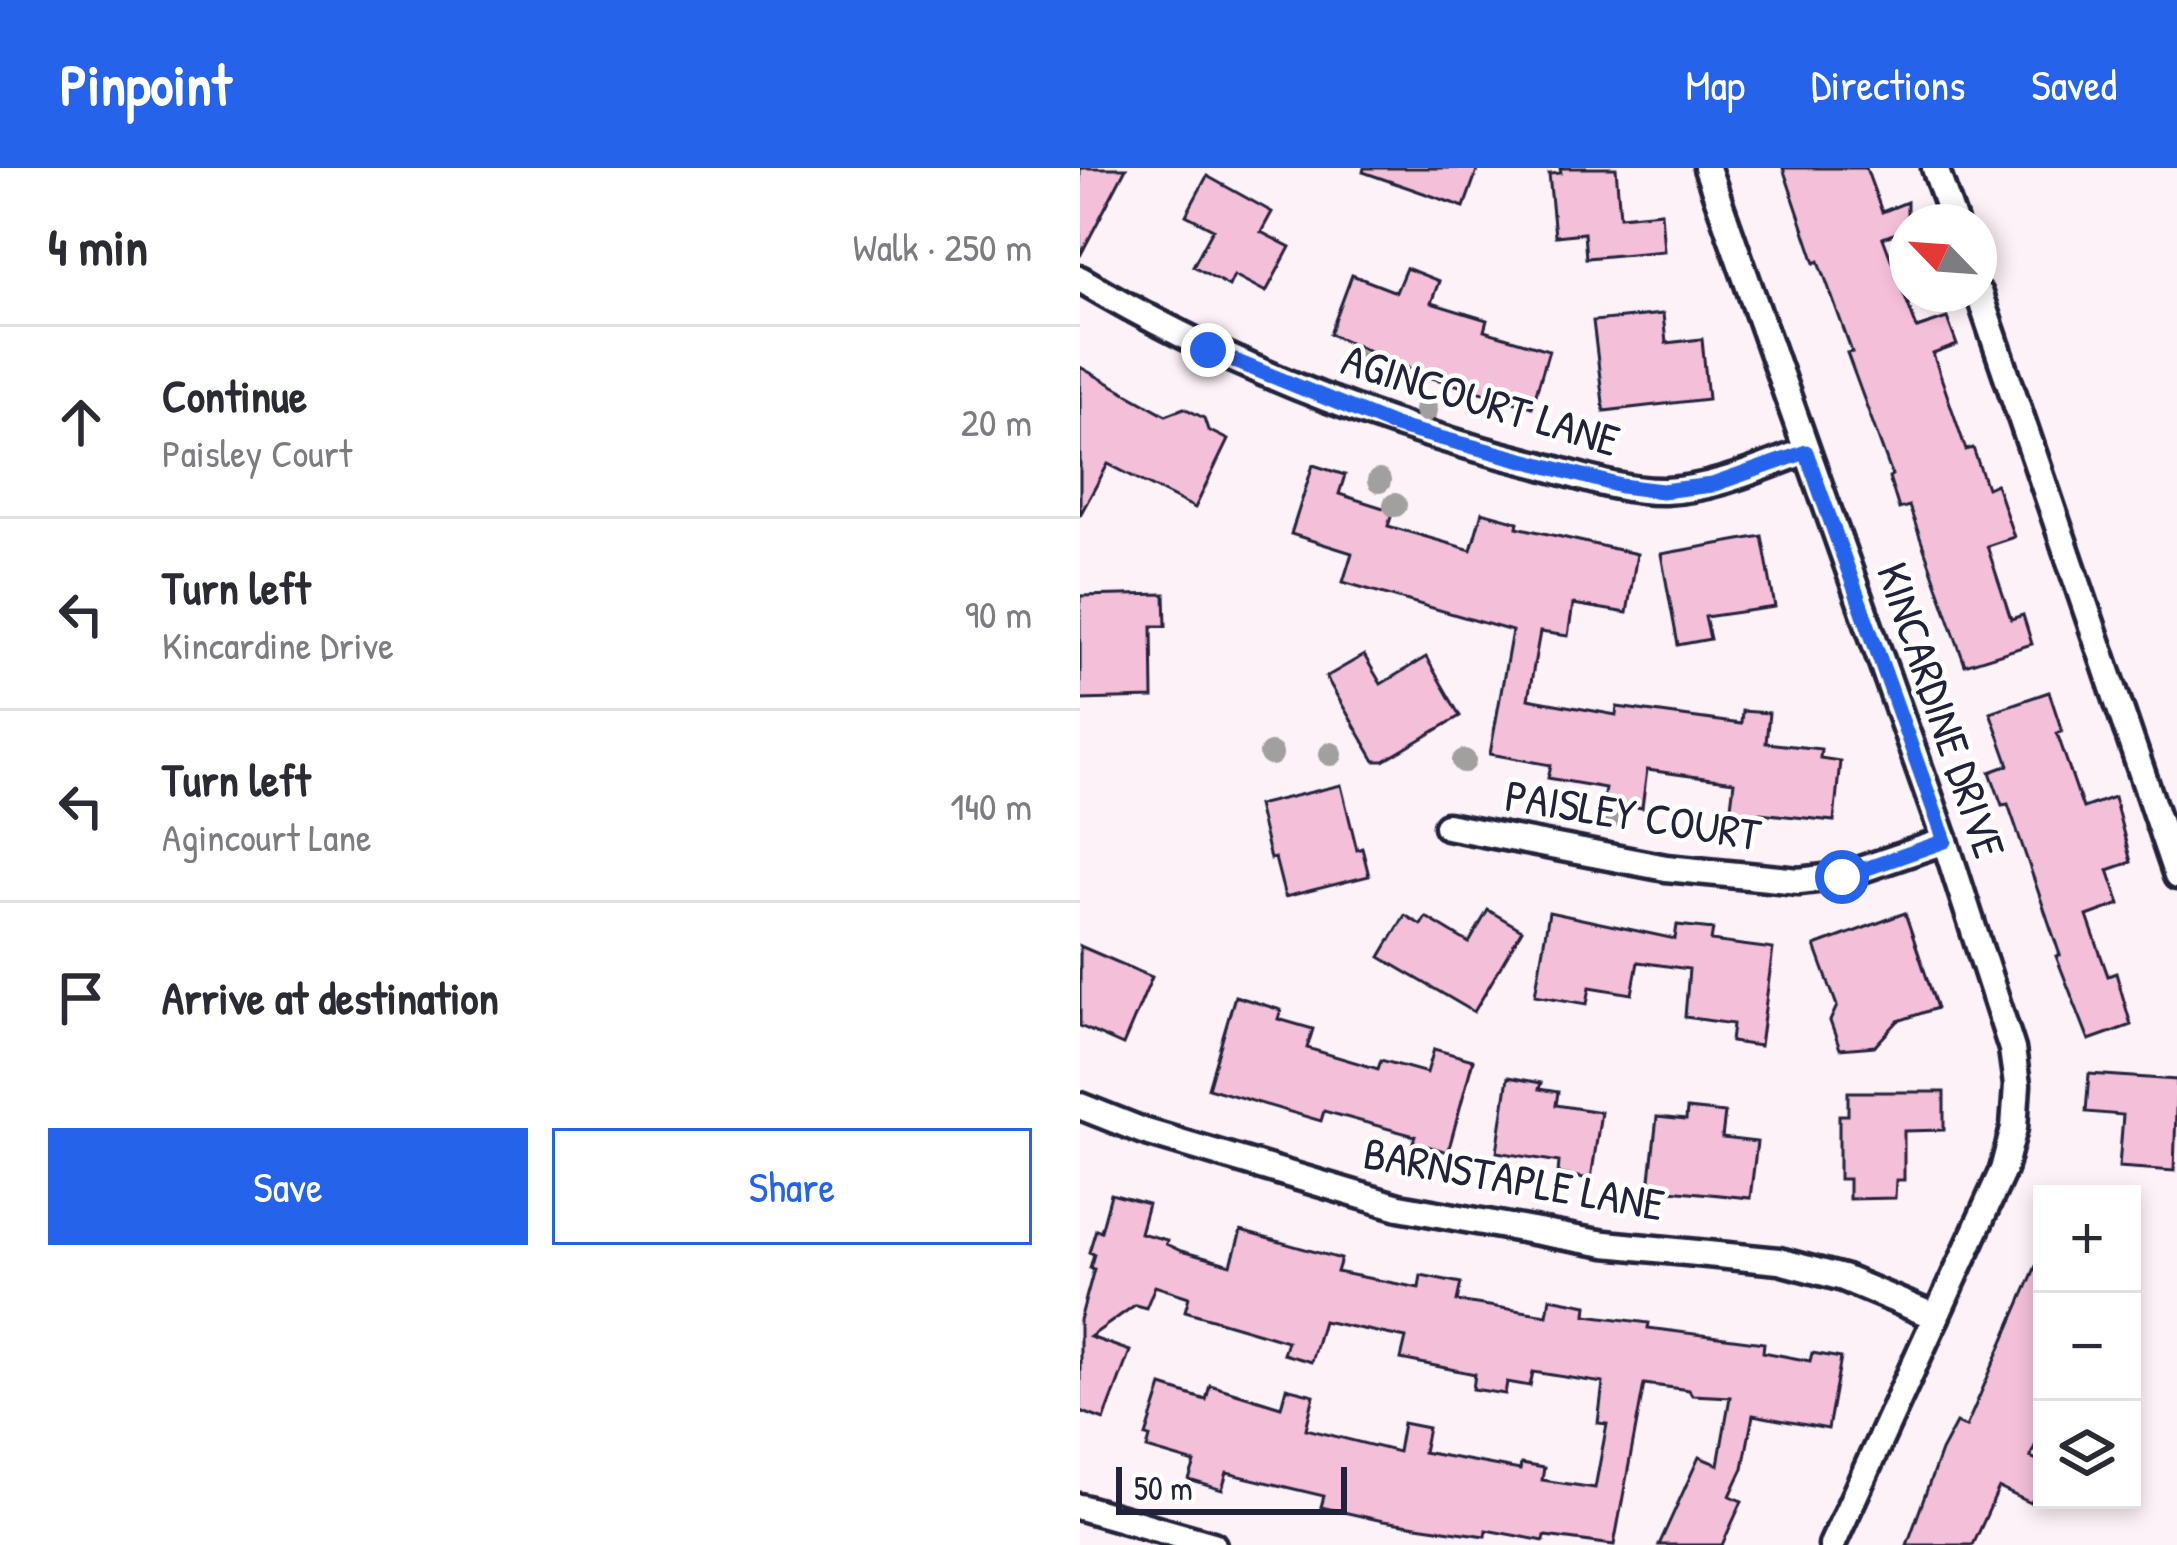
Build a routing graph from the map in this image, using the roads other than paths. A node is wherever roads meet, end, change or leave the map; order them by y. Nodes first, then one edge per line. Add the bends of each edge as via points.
1 (1707, 168) edge
2 (1935, 168) edge
3 (1948, 204) edge
4 (1080, 279) edge
5 (1985, 312) edge
6 (1806, 452) junction
7 (1447, 826) dead end
8 (1945, 841) junction
9 (2177, 876) edge
10 (1080, 1106) edge
11 (1936, 1317) junction
12 (1080, 1507) edge
13 (1213, 1545) edge
14 (1832, 1545) edge

1 - 6 street, KINCARDINE DRIVE
2 - 3 street
4 - 6 street, AGINCOURT LANE via 1208,350 1395,426 1621,486 1712,485
5 - 9 street
6 - 8 street, KINCARDINE DRIVE
7 - 8 street, PAISLEY COURT via 1666,868 1799,881 1842,877
8 - 11 street, KINCARDINE DRIVE via 2017,1085 2003,1170
10 - 11 street, BARNSTAPLE LANE via 1399,1207 1605,1244 1779,1261
11 - 14 street, KINCARDINE DRIVE
12 - 13 street

